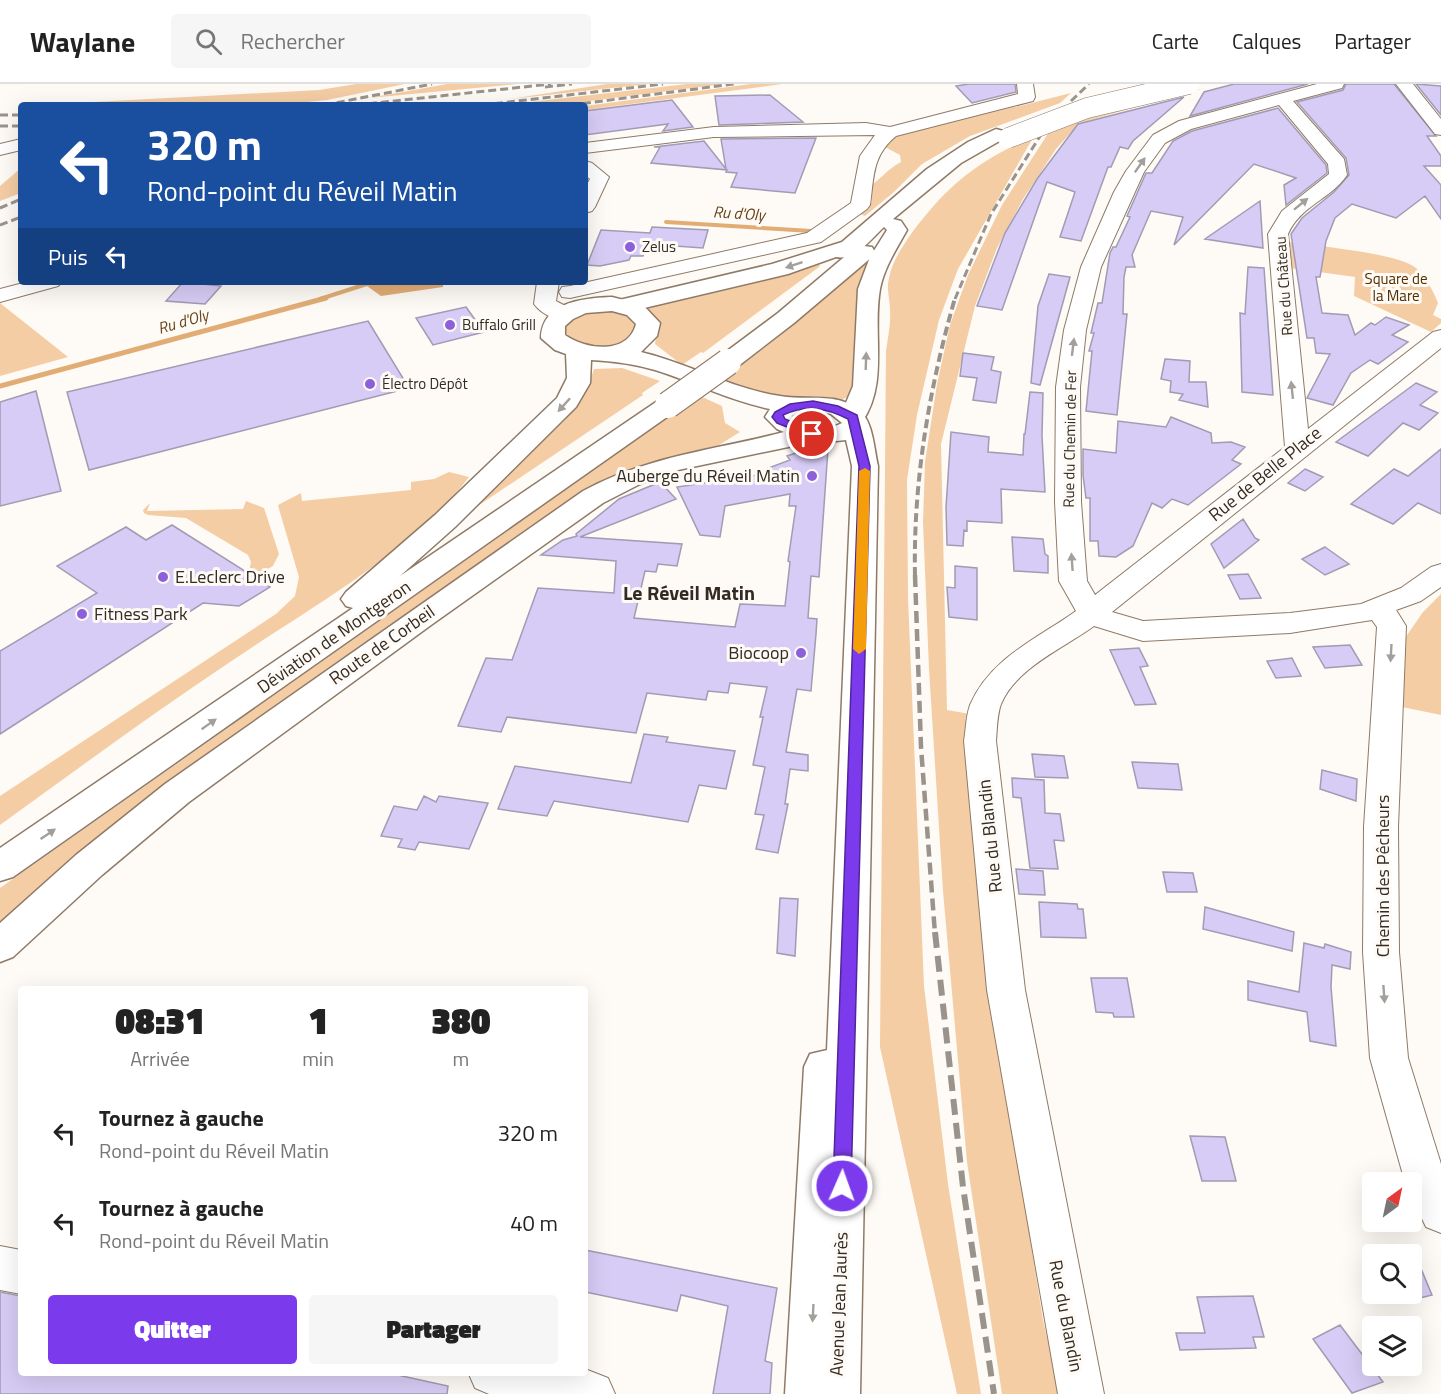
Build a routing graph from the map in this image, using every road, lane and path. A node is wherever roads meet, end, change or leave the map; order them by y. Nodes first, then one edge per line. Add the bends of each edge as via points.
1 (1025, 84) edge
2 (1167, 84) edge
3 (1189, 84) edge
4 (1336, 84) edge
5 (1404, 84) edge
6 (1282, 98) junction
7 (1441, 130) edge
8 (890, 132) junction
9 (1002, 137) junction
10 (614, 144) junction
11 (18, 145) edge
12 (588, 148) edge
13 (0, 150) edge
14 (593, 172) edge
15 (588, 194) edge
16 (894, 225) junction
17 (852, 250) junction
18 (40, 285) edge
19 (547, 285) edge
20 (0, 296) edge
21 (569, 298) edge
22 (623, 306) junction
23 (1441, 337) edge
24 (644, 338) junction
25 (578, 352) junction
26 (609, 353) junction
27 (671, 368) junction
28 (726, 390) junction
29 (661, 402) junction
30 (770, 414) junction
31 (837, 428) junction
32 (1298, 448) junction
33 (729, 450) junction
34 (1441, 573) edge
35 (356, 599) junction
36 (1379, 608) junction
37 (1093, 615) junction
38 (0, 841) edge
39 (0, 867) edge
40 (0, 946) edge
41 (1441, 1212) edge
42 (0, 1268) edge
43 (18, 1271) edge
44 (509, 1376) edge
45 (592, 1394) edge
46 (809, 1394) edge
47 (836, 1394) edge
48 (1081, 1394) edge

1 - 8 street via 1027,97
2 - 9 main road via 1036,118
3 - 9 main road, bridge via 1087,108
4 - 6 street, Rue du Chemin de Fer
5 - 7 street
32 -> 6 street, Rue du Château via 1278,234 1290,213 1338,175 1337,163
37 -> 6 street, Rue du Chemin de Fer via 1073,581 1068,502 1068,387 1075,330 1091,267 1135,171 1159,139 1185,125
8 - 10 street via 866,128 714,132
8 - 21 street via 874,148 865,165 860,205 814,238
9 - 16 main road via 950,172
9 - 17 main road via 941,166
10 - 12 street
10 - 14 street
11 - 13 street
14 - 15 street
16 - 17 main road
31 -> 16 main road via 865,386 869,289 897,230
17 -> 22 main road via 835,249 744,279
17 - 29 main road, bridge via 786,318
18 - 20 street
19 - 21 street via 545,304
21 - 22 main road
21 - 25 main road via 553,325 554,338
22 - 24 main road via 635,310 648,323
23 - 32 street, Rue de Belle Place
24 - 26 main road via 629,348
24 - 27 main road
25 - 26 main road
25 -> 35 main road via 582,366 580,382 567,402 445,521
26 - 27 main road
27 - 28 main road
28 - 30 main road
28 - 30 main road via 763,402
29 - 35 main road, Déviation de Montgeron
39 -> 29 main road, Déviation de Montgeron
30 - 31 main road via 786,424
30 - 31 main road via 823,405
30 - 33 main road
31 - 33 main road, Route de Corbeil
31 -> 46 main road via 839,443 850,463 848,547
31 - 47 main road, Avenue Jean Jaurès via 865,466
32 - 37 street, Rue de Belle Place
33 - 40 main road, Route de Corbeil via 645,471 588,501 177,793 89,865
34 - 36 street via 1417,591
35 - 38 main road, Déviation de Montgeron
36 - 37 street via 1290,623 1143,631
36 -> 41 street, Chemin des Pêcheurs via 1392,626 1382,827 1381,952 1389,1058 1426,1183
37 - 48 street, Rue du Blandin via 1044,645 998,681 986,705 980,741 1006,990
42 - 43 street
44 - 45 street

